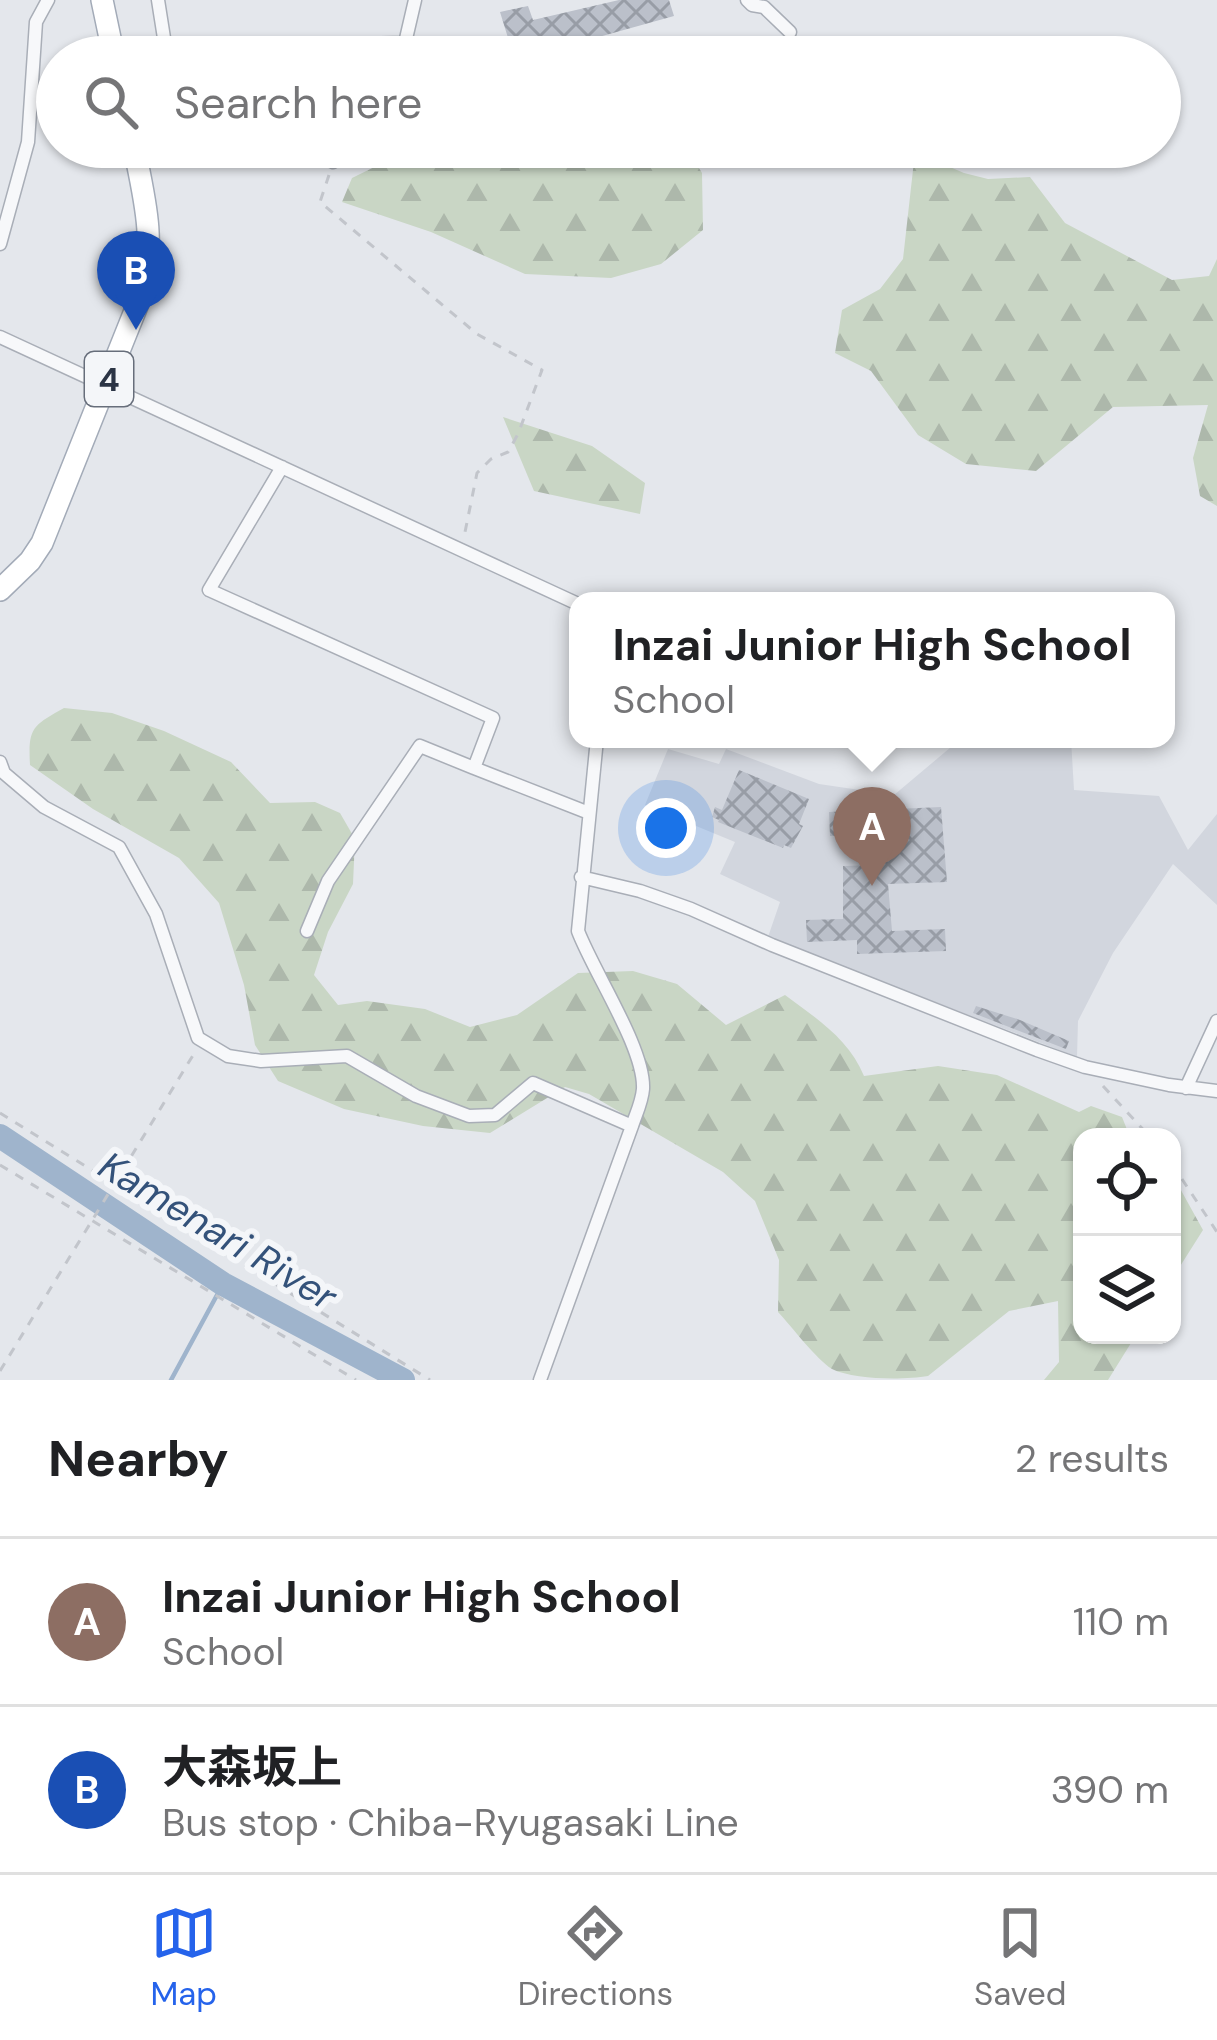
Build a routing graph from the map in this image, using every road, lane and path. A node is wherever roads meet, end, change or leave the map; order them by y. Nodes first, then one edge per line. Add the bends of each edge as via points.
1 (48, 0) edge
2 (102, 0) edge
3 (158, 0) edge
4 (415, 0) edge
5 (747, 0) edge
6 (790, 32) dead end
7 (110, 36) edge
8 (164, 36) edge
9 (407, 36) edge
10 (138, 168) edge
11 (331, 168) edge
12 (0, 244) edge
13 (0, 337) edge
14 (106, 386) junction
15 (282, 467) junction
16 (462, 551) junction
17 (0, 590) edge
18 (569, 600) edge
19 (596, 748) edge
20 (0, 762) edge
21 (474, 768) junction
22 (589, 813) junction
23 (581, 877) junction
24 (307, 931) dead end
25 (1217, 1022) edge
26 (202, 1041) junction
27 (1085, 1067) junction
28 (1186, 1088) junction
29 (1217, 1091) edge
30 (0, 1113) edge
31 (632, 1126) junction
32 (1142, 1128) edge
33 (0, 1165) edge
34 (1181, 1178) edge
35 (115, 1184) junction
36 (91, 1222) junction
37 (1217, 1232) edge
38 (0, 1371) edge
39 (354, 1380) edge
40 (430, 1380) edge
41 (540, 1380) edge

1 - 12 street via 36,22 28,142
2 - 7 main road
3 - 8 street
4 - 9 street
5 - 6 street
10 - 14 main road, 4 via 149,264
11 - 16 path via 320,202 477,334 542,370 508,452 477,473
13 - 14 street
14 - 15 street
14 - 17 main road, 4 via 42,543
15 - 16 street
15 - 21 street via 209,590 494,718
16 - 18 street
19 - 22 street
20 - 26 street via 44,807 119,847 156,914
21 - 22 street
21 - 24 street via 420,746 328,881
22 - 23 street
23 - 27 street via 664,898
23 - 31 street via 578,931 640,1065
25 - 28 street
26 - 31 street via 261,1061 346,1056 469,1117 495,1115 533,1083
26 - 35 path
27 - 28 street
27 - 32 path
28 - 29 street
30 - 35 path
31 - 41 street
33 - 36 path
34 - 37 path
35 - 36 path
35 - 40 path
36 - 38 path
36 - 39 path

